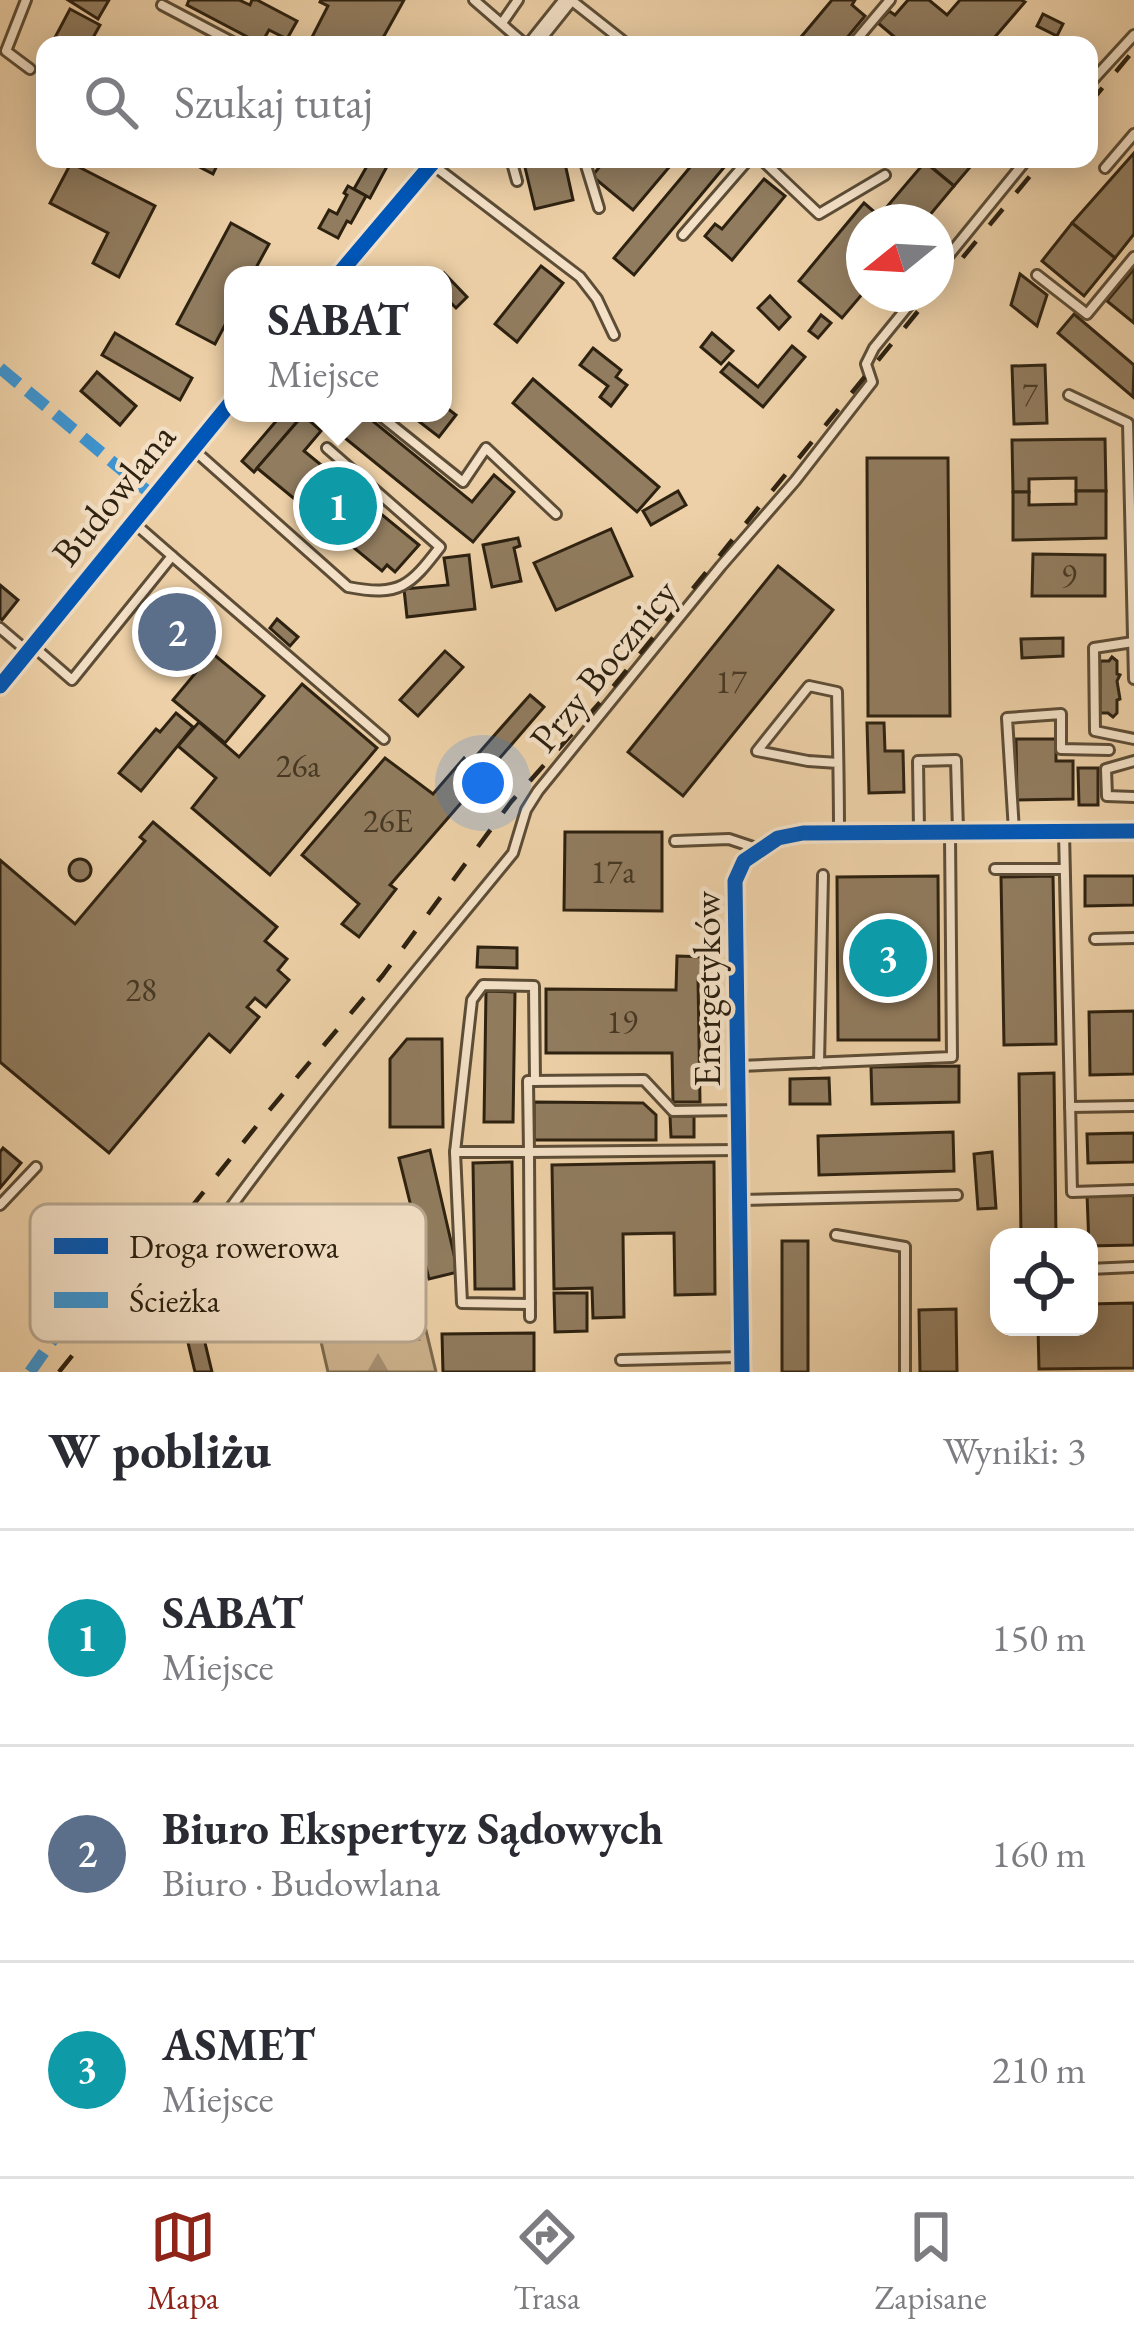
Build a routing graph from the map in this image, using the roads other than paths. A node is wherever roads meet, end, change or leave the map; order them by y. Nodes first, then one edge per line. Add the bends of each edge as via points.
1 (26, 0) edge
2 (475, 0) edge
3 (518, 0) edge
4 (570, 0) edge
5 (890, 0) edge
6 (160, 2) edge
7 (502, 23) junction
8 (1134, 35) edge
9 (222, 36) edge
10 (518, 36) edge
11 (547, 36) edge
12 (616, 36) edge
13 (860, 36) edge
14 (30, 70) dead end
15 (1098, 74) edge
16 (1134, 134) edge
17 (428, 168) edge
18 (443, 168) edge
19 (513, 168) edge
20 (587, 168) edge
21 (741, 168) edge
22 (770, 168) edge
23 (1020, 168) edge
24 (1105, 168) dead end
25 (885, 175) dead end
26 (517, 181) dead end
27 (599, 208) dead end
28 (683, 235) dead end
29 (954, 249) edge
30 (1134, 257) edge
31 (346, 266) edge
32 (1037, 275) dead end
33 (903, 312) edge
34 (614, 335) dead end
35 (1069, 395) dead end
36 (224, 411) edge
37 (388, 422) edge
38 (327, 448) dead end
39 (193, 449) junction
40 (556, 514) dead end
41 (133, 522) junction
42 (172, 556) junction
43 (0, 628) edge
44 (1133, 642) edge
45 (30, 649) junction
46 (1134, 679) edge
47 (0, 686) edge
48 (384, 739) dead end
49 (1134, 739) edge
50 (1109, 750) dead end
51 (1134, 761) edge
52 (838, 763) junction
53 (1134, 797) edge
54 (1134, 831) edge
55 (919, 832) junction
56 (954, 832) junction
57 (1014, 832) junction
58 (1064, 832) junction
59 (838, 833) junction
60 (675, 842) dead end
61 (760, 850) junction
62 (1064, 868) junction
63 (995, 869) dead end
64 (823, 874) dead end
65 (1134, 938) edge
66 (1095, 939) dead end
67 (820, 1063) junction
68 (738, 1066) junction
69 (535, 1081) junction
70 (1134, 1106) edge
71 (1069, 1107) junction
72 (739, 1110) junction
73 (740, 1150) junction
74 (455, 1152) junction
75 (529, 1153) junction
76 (36, 1167) dead end
77 (1134, 1190) edge
78 (957, 1195) dead end
79 (740, 1200) junction
80 (234, 1204) edge
81 (0, 1205) edge
82 (836, 1235) dead end
83 (1134, 1267) edge
84 (1098, 1269) edge
85 (530, 1304) junction
86 (530, 1317) dead end
87 (621, 1360) dead end
88 (742, 1364) edge
89 (905, 1372) edge

1 - 14 lane via 6,51
2 - 7 lane
3 - 7 lane
4 - 11 street
4 - 12 lane
5 - 13 lane
6 - 9 lane
7 - 10 lane
8 - 15 lane
16 - 24 lane
17 - 31 street
18 - 34 lane via 580,277
19 - 26 lane
20 - 27 lane
21 - 28 lane
22 - 25 lane via 819,214
23 - 29 lane
30 - 32 lane via 1088,314
33 - 80 lane, Przy Bocznicy via 866,364 872,382 538,791 513,853
35 - 44 lane via 1127,423
36 - 39 street, Budowlana
37 - 40 lane via 463,482 486,448
38 - 39 lane via 440,547 419,575 374,592 348,587
39 - 41 street, Budowlana
41 - 42 lane
41 - 45 street, Budowlana
42 - 45 lane via 71,680
42 - 48 lane
43 - 45 lane
44 - 46 lane
44 - 49 lane via 1094,648 1094,689 1095,731
45 - 47 street, Budowlana
50 - 57 lane via 1061,749 1060,714 1007,718
51 - 53 lane via 1106,769 1107,796
52 - 52 lane via 837,692 809,686 758,751
52 - 59 lane
54 - 58 street, Energetyków
55 - 56 street, Energetyków
55 - 56 lane via 918,761 956,760
55 - 59 street, Energetyków
56 - 57 street, Energetyków
56 - 67 lane via 952,1057
57 - 58 street, Energetyków
58 - 62 lane
59 - 61 street, Energetyków via 778,838
60 - 61 lane via 729,839
61 - 68 street, Energetyków via 735,881
62 - 63 lane
62 - 71 lane
64 - 67 lane
65 - 66 lane
67 - 68 lane
68 - 72 street, Energetyków
69 - 72 lane via 644,1080 673,1111
69 - 74 lane via 534,986 482,986 472,1000
69 - 75 lane via 528,1081
70 - 71 lane
71 - 77 lane via 1072,1192
72 - 73 street, Energetyków
73 - 75 lane
73 - 79 street, Energetyków
74 - 75 lane
74 - 85 lane via 462,1303
75 - 85 lane
76 - 81 lane
78 - 79 lane
79 - 88 street, Energetyków
82 - 89 lane via 905,1247
83 - 84 lane
85 - 86 lane
87 - 88 lane

